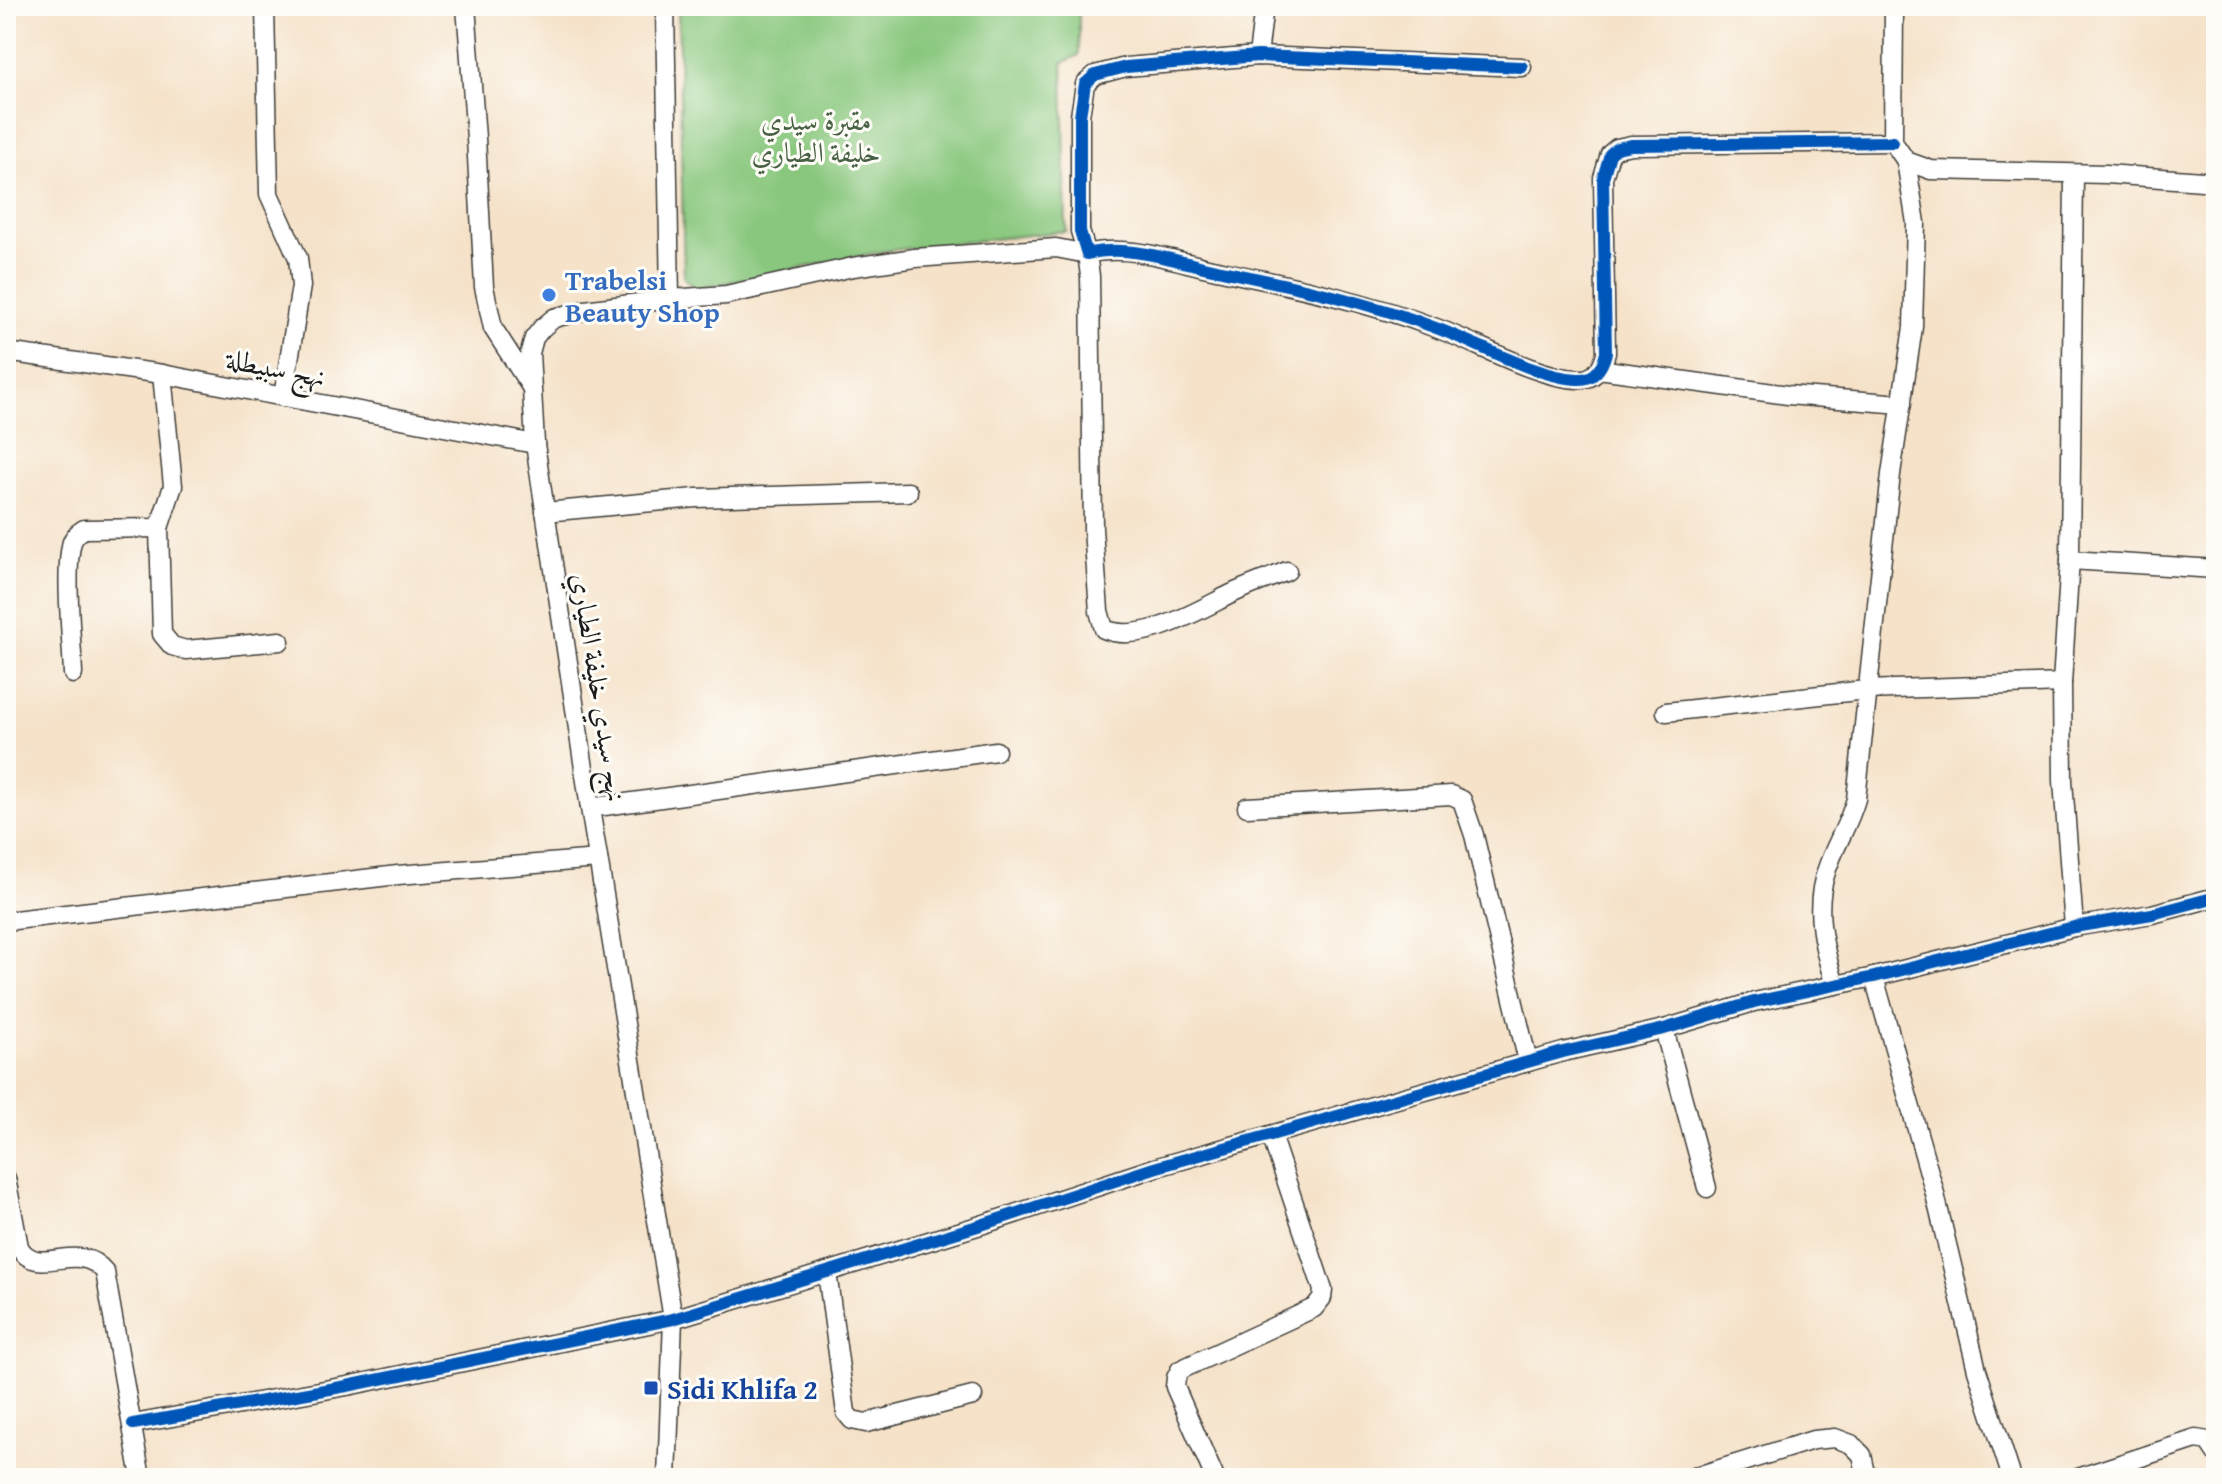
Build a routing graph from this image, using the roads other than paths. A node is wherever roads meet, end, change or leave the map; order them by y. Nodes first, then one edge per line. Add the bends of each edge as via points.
1 (265, 6) edge
2 (466, 6) edge
3 (665, 6) edge
4 (1264, 6) edge
5 (1894, 6) edge
6 (1258, 56) junction
7 (1522, 67) dead end
8 (1893, 142) junction
9 (1906, 161) junction
10 (2074, 174) junction
11 (2216, 182) edge
12 (1087, 254) junction
13 (670, 299) junction
14 (6, 352) edge
15 (1599, 369) junction
16 (162, 374) junction
17 (531, 387) junction
18 (283, 397) junction
19 (1902, 404) junction
20 (535, 444) junction
21 (908, 492) dead end
22 (545, 512) junction
23 (159, 528) junction
24 (2070, 560) junction
25 (2216, 569) edge
26 (1287, 571) dead end
27 (280, 641) dead end
28 (73, 674) dead end
29 (2062, 683) junction
30 (1866, 690) junction
31 (1666, 712) dead end
32 (996, 751) dead end
33 (1247, 807) dead end
34 (590, 808) junction
35 (598, 859) junction
36 (2216, 897) edge
37 (6, 921) edge
38 (2074, 927) junction
39 (1874, 977) junction
40 (1835, 985) junction
41 (1664, 1029) junction
42 (1528, 1062) junction
43 (1271, 1135) junction
44 (6, 1178) edge
45 (1707, 1188) dead end
46 (827, 1272) junction
47 (673, 1319) junction
48 (973, 1396) dead end
49 (133, 1424) junction
50 (2216, 1453) edge
51 (141, 1478) edge
52 (667, 1478) edge
53 (1215, 1478) edge
54 (1691, 1478) edge
55 (1867, 1478) edge
56 (2012, 1478) edge
57 (2078, 1478) edge

1 - 18 street via 269,194 298,258 301,286
2 - 17 street via 484,287 493,328
3 - 13 street
4 - 6 street
5 - 8 street
6 - 7 street
6 - 12 street via 1108,70 1085,84 1080,220
8 - 9 street
8 - 15 street via 1617,148 1603,178 1606,353
9 - 10 street via 1931,170
9 - 19 street via 1915,207 1917,271
10 - 11 street
10 - 24 street
12 - 13 street, نهج سيدي خليفة الطياري via 1056,248 915,258 726,295
12 - 15 street, نهج سيدي خليفة الطياري via 1100,250 1152,255 1364,302 1568,378 1591,378
12 - 26 street via 1093,529 1104,629 1136,631 1167,624
13 - 17 street, نهج سيدي خليفة الطياري via 554,318 534,338
14 - 16 street, نهج سبيطلة
15 - 19 street via 1788,395
16 - 18 street, نهج سبيطلة
16 - 23 street via 173,486
17 - 20 street, نهج سيدي خليفة الطياري
18 - 20 street, نهج سبيطلة
19 - 30 street
20 - 22 street, نهج سيدي خليفة الطياري
21 - 22 street via 696,498
22 - 34 street, نهج سيدي خليفة الطياري
23 - 27 street via 162,634 167,642 186,650
23 - 28 street via 84,529 76,534 69,564
24 - 25 street
24 - 29 street
29 - 30 street
29 - 38 street
30 - 31 street
30 - 40 street via 1856,799 1827,867 1819,901
32 - 34 street
33 - 42 street via 1451,795 1462,800
34 - 35 street, نهج سيدي خليفة الطياري
35 - 37 street via 398,875
35 - 47 street, نهج سيدي خليفة الطياري
36 - 38 street
38 - 39 street
39 - 40 street
39 - 56 street via 1934,1190 1977,1370
40 - 41 street
41 - 42 street
41 - 45 street
42 - 43 street
43 - 46 street
43 - 53 street via 1322,1298 1314,1308 1180,1370 1175,1387
44 - 49 street via 24,1255 36,1261 79,1257 97,1262 105,1272
46 - 47 street
46 - 48 street via 846,1413 852,1420 866,1423
47 - 49 street
47 - 52 street, نهج سيدي خليفة الطياري
49 - 51 street
50 - 57 street via 2208,1441 2196,1439
54 - 55 street via 1835,1438 1862,1455

